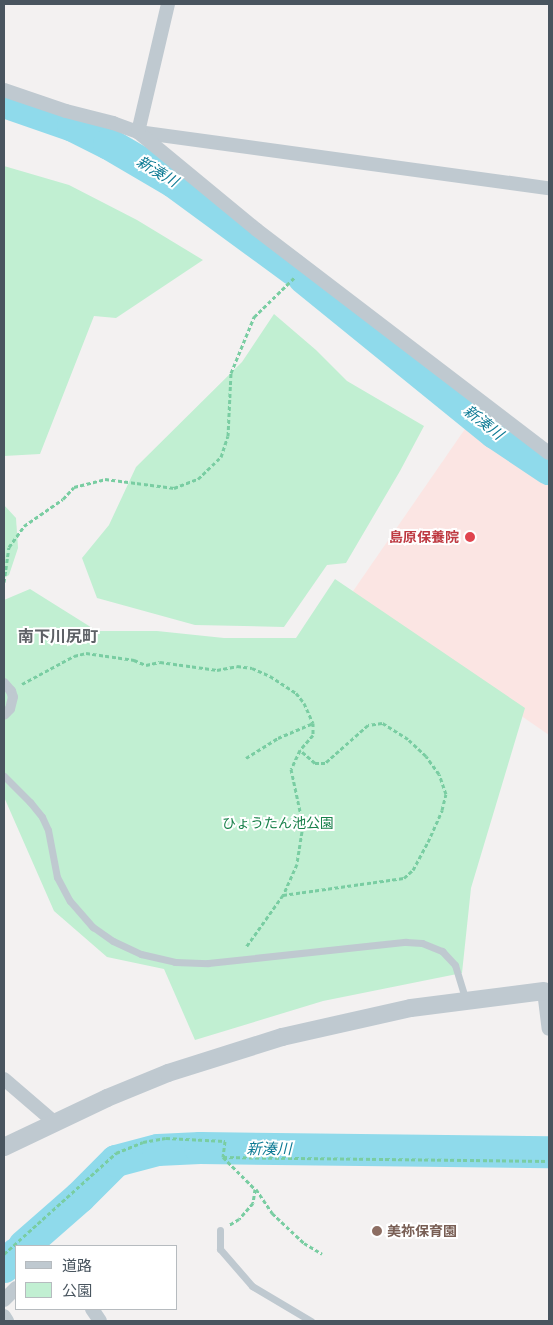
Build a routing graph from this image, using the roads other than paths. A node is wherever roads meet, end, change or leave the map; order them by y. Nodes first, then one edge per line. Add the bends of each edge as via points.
1 (168, 4) edge
2 (4, 90) edge
3 (138, 132) junction
4 (549, 188) edge
5 (549, 453) edge
6 (7, 687) edge
7 (4, 715) edge
8 (4, 776) edge
9 (544, 991) joint
10 (466, 1000) junction
11 (549, 1029) edge
12 (4, 1079) edge
13 (54, 1122) junction
14 (4, 1147) edge
15 (220, 1230) road end
16 (15, 1289) edge
17 (4, 1300) edge
18 (93, 1310) edge
19 (4, 1316) edge
20 (7, 1321) edge
21 (100, 1321) edge
22 (311, 1321) edge

1 - 3 street
2 - 3 street
3 - 4 street
3 - 5 street via 257,230
6 - 7 street via 12,703
8 - 10 lane via 42,817 48,830 57,878 70,901 93,927 127,948 167,960 208,964 406,942 422,943 442,951 455,965
9 - 10 street
9 - 11 street
10 - 13 street via 355,1018 227,1052 116,1094
12 - 13 street
13 - 14 street
15 - 22 lane via 220,1249 252,1286
16 - 17 street
18 - 21 street
19 - 20 street

